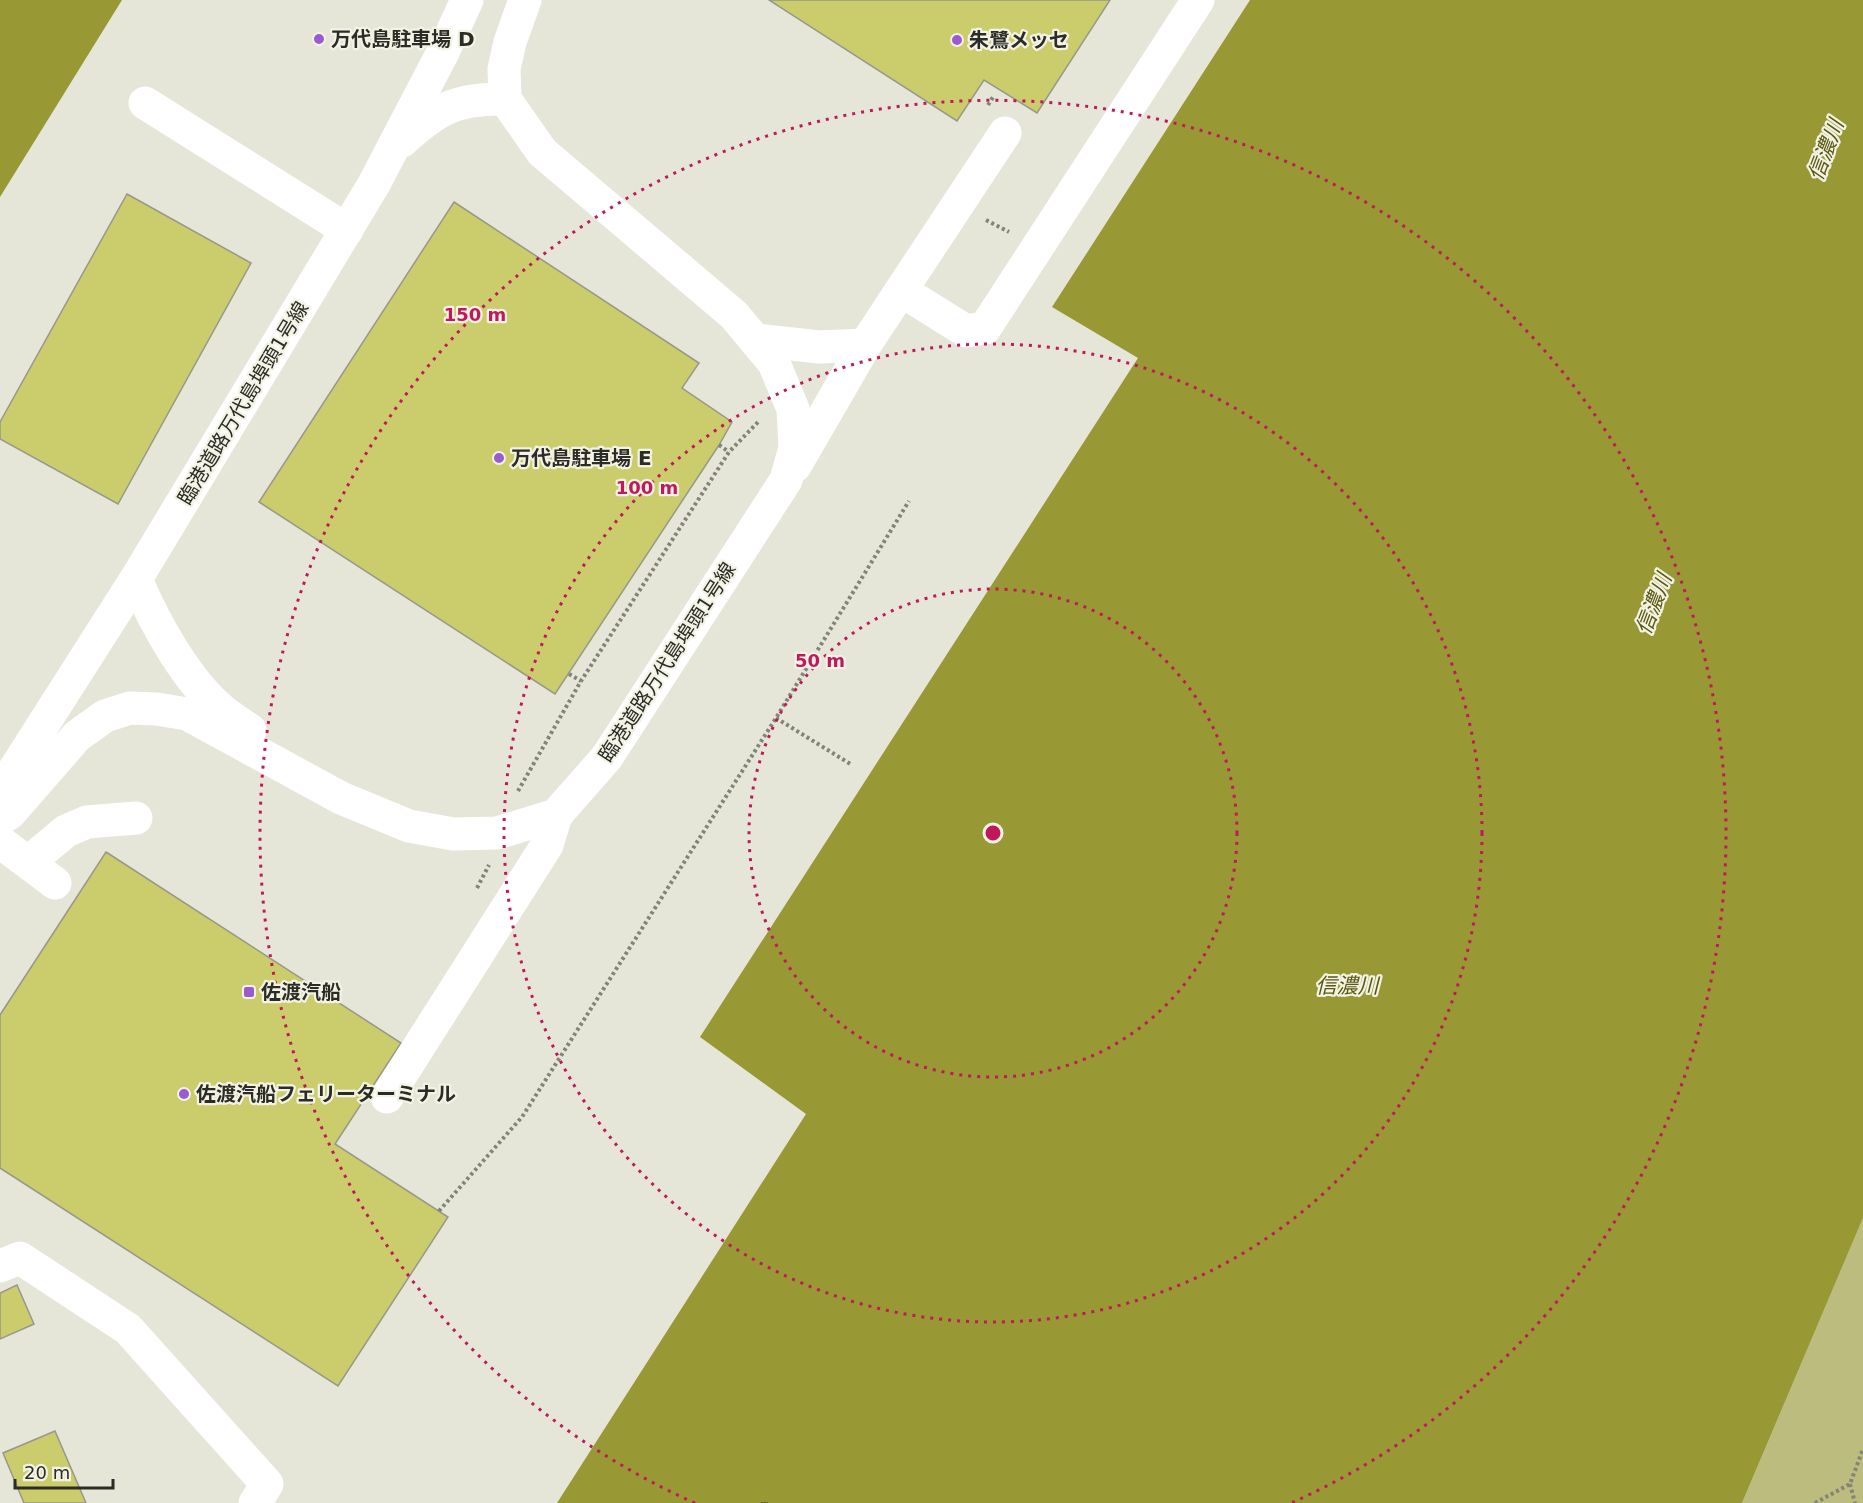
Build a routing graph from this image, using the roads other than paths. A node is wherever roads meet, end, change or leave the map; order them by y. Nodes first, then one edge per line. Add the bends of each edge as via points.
1 (467, 0) edge
2 (525, 0) edge
3 (1197, 0) edge
4 (505, 99) junction
5 (145, 103) dead end
6 (1005, 133) dead end
7 (392, 151) junction
8 (347, 230) junction
9 (902, 291) junction
10 (756, 340) junction
11 (865, 345) junction
12 (786, 480) junction
13 (136, 579) junction
14 (301, 775) junction
15 (0, 796) edge
16 (556, 815) junction
17 (0, 819) edge
18 (136, 819) dead end
19 (0, 842) edge
20 (29, 862) junction
21 (55, 883) dead end
22 (387, 1097) dead end
23 (0, 1266) edge
24 (255, 1503) edge

1 - 7 street, 臨港道路万代島埠頭1号線
2 - 4 street via 504,69
3 - 9 street via 985,328 966,331
4 - 7 street via 453,105 426,119
4 - 10 street, 臨港道路万代島埠頭1号線 via 542,152 734,315
5 - 8 street
6 - 9 street
7 - 8 street, 臨港道路万代島埠頭1号線
8 - 13 street, 臨港道路万代島埠頭1号線
9 - 11 street
10 - 11 street via 819,347
10 - 12 street, 臨港道路万代島埠頭1号線 via 774,363 793,409 795,448
11 - 12 street
12 - 16 street, 臨港道路万代島埠頭1号線 via 607,757
13 - 14 street via 149,611 190,675 222,710 261,738
13 - 15 street, 臨港道路万代島埠頭1号線
14 - 16 street via 341,798 409,826 453,834 497,833
14 - 17 street via 187,714 130,708 105,716 77,736 10,813
16 - 22 street via 547,846
18 - 20 street via 87,822 66,831
19 - 20 street
20 - 21 street
23 - 24 street via 20,1258 128,1329 267,1484

